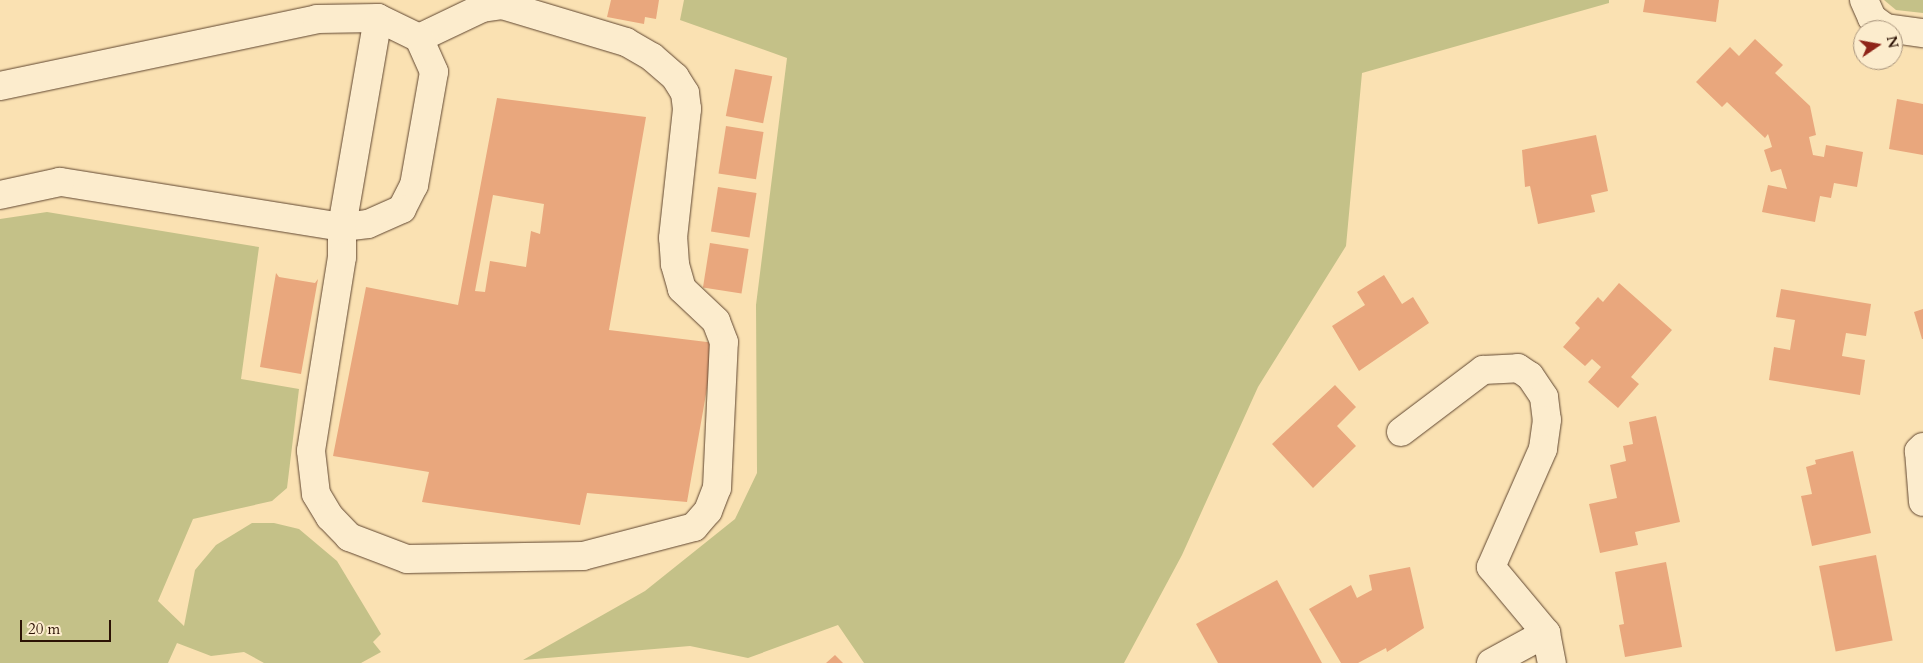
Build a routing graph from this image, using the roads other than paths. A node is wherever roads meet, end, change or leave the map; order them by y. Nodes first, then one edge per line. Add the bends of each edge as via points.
1 (1864, 0) edge
2 (378, 18) junction
3 (1923, 33) edge
4 (419, 38) junction
5 (0, 86) edge
6 (0, 195) edge
7 (342, 227) junction
8 (1401, 432) dead end
9 (1923, 447) edge
10 (1923, 502) edge
11 (1546, 633) junction
12 (1491, 663) edge
13 (1552, 663) edge

1 - 3 street via 1872,18 1886,28
2 - 4 street
2 - 5 street via 317,19
2 - 7 street
4 - 7 street via 434,72 414,186 402,209 368,224
4 - 7 street via 482,8 503,5 626,42 652,57 675,77 685,93 687,109 673,238 675,264 682,289 716,322 724,342 717,488 708,511 694,527 583,556 407,559 349,537 316,494 310,468 342,257
6 - 7 street via 60,182
8 - 11 street via 1483,370 1518,368 1530,376 1540,390 1547,420 1543,449 1491,567
9 - 10 street via 1919,451
11 - 12 street
11 - 13 street

